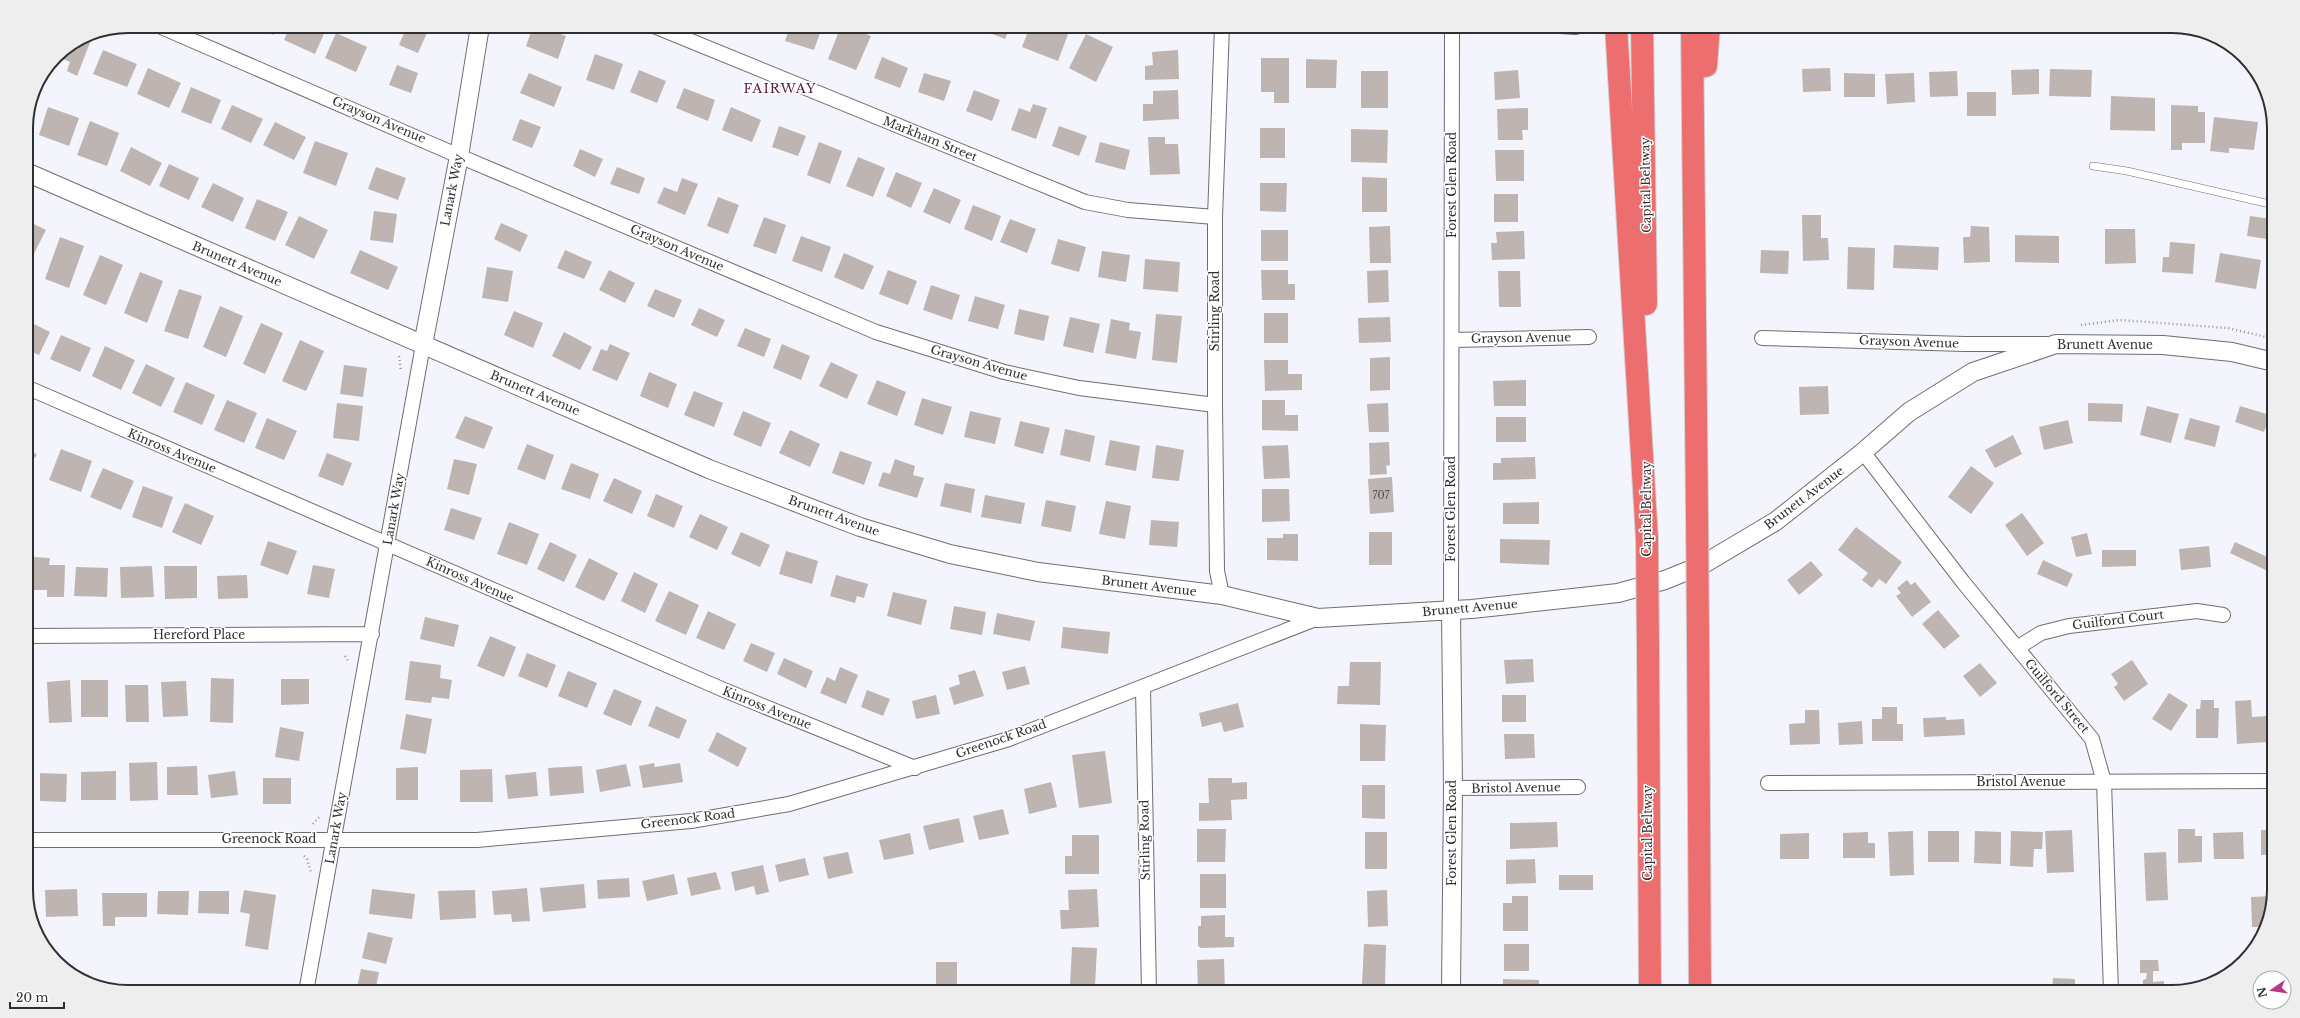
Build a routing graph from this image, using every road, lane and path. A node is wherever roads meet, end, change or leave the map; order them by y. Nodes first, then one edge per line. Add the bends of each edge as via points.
1 (175, 33) edge
2 (479, 33) edge
3 (671, 33) edge
4 (1222, 33) edge
5 (1452, 33) edge
6 (1616, 33) edge
7 (1642, 33) edge
8 (1692, 33) edge
9 (1708, 33) edge
10 (459, 156) junction
11 (2093, 166) dead end
12 (33, 175) edge
13 (1695, 189) junction
14 (2267, 203) edge
15 (1215, 217) junction
16 (1590, 337) dead end
17 (1762, 338) dead end
18 (1452, 340) junction
19 (2056, 344) junction
20 (423, 345) junction
21 (2267, 360) edge
22 (33, 390) edge
23 (1215, 405) junction
24 (1863, 452) junction
25 (1647, 539) junction
26 (388, 544) junction
27 (1222, 595) junction
28 (1451, 611) junction
29 (2223, 615) dead end
30 (1318, 618) junction
31 (372, 634) junction
32 (33, 636) edge
33 (2017, 648) junction
34 (1143, 688) junction
35 (915, 768) junction
36 (2267, 780) edge
37 (2104, 782) junction
38 (1768, 783) dead end
39 (1578, 787) dead end
40 (1453, 788) junction
41 (334, 838) junction
42 (33, 840) edge
43 (307, 985) edge
44 (1149, 985) edge
45 (1451, 985) edge
46 (1650, 985) edge
47 (1700, 985) edge
48 (2111, 985) edge

1 - 10 street, Grayson Avenue
2 - 10 street, Lanark Way
3 - 15 street, Markham Street via 1085,202 1128,210
4 - 15 street, Stirling Road
5 - 18 street, Forest Glen Road
6 - 25 highway
7 - 25 highway, Capital Beltway via 1646,181
8 - 13 highway
9 - 13 highway
10 - 20 street, Lanark Way
10 - 23 street, Grayson Avenue via 876,332 1004,372 1079,388
11 - 14 lane via 2127,171
12 - 20 street, Brunett Avenue
13 - 47 highway, bridge
15 - 23 street, Stirling Road
16 - 18 street, Grayson Avenue
17 - 19 street, Grayson Avenue
18 - 28 street, Forest Glen Road
19 - 21 street, Brunett Avenue via 2163,345 2232,352
19 - 24 street, Brunett Avenue via 1973,372 1909,412
20 - 26 street, Lanark Way
20 - 27 street, Brunett Avenue via 710,469 860,527 950,554 1038,572
22 - 26 street, Kinross Avenue
23 - 27 street, Stirling Road via 1217,571
24 - 28 street, Brunett Avenue via 1776,521 1702,565 1665,580 1618,592
24 - 33 street, Guilford Street
25 - 46 highway, Capital Beltway, bridge
26 - 31 street, Lanark Way
26 - 35 street, Kinross Avenue via 724,690
27 - 30 street, Brunett Avenue
28 - 30 street, Brunett Avenue
28 - 40 street, Forest Glen Road
29 - 33 street, Guilford Court via 2197,611 2069,626 2041,633
30 - 34 street, Greenock Road
31 - 32 street, Hereford Place
31 - 41 street, Lanark Way
33 - 37 street, Guilford Street via 2092,739
34 - 35 street, Greenock Road via 1009,739
34 - 44 street, Stirling Road
35 - 41 street, Greenock Road via 789,804 691,821 477,840
36 - 37 street, Bristol Avenue
37 - 38 street, Bristol Avenue
37 - 48 street, Guilford Street
39 - 40 street, Bristol Avenue
40 - 45 street, Forest Glen Road
41 - 42 street, Greenock Road
41 - 43 street, Lanark Way

